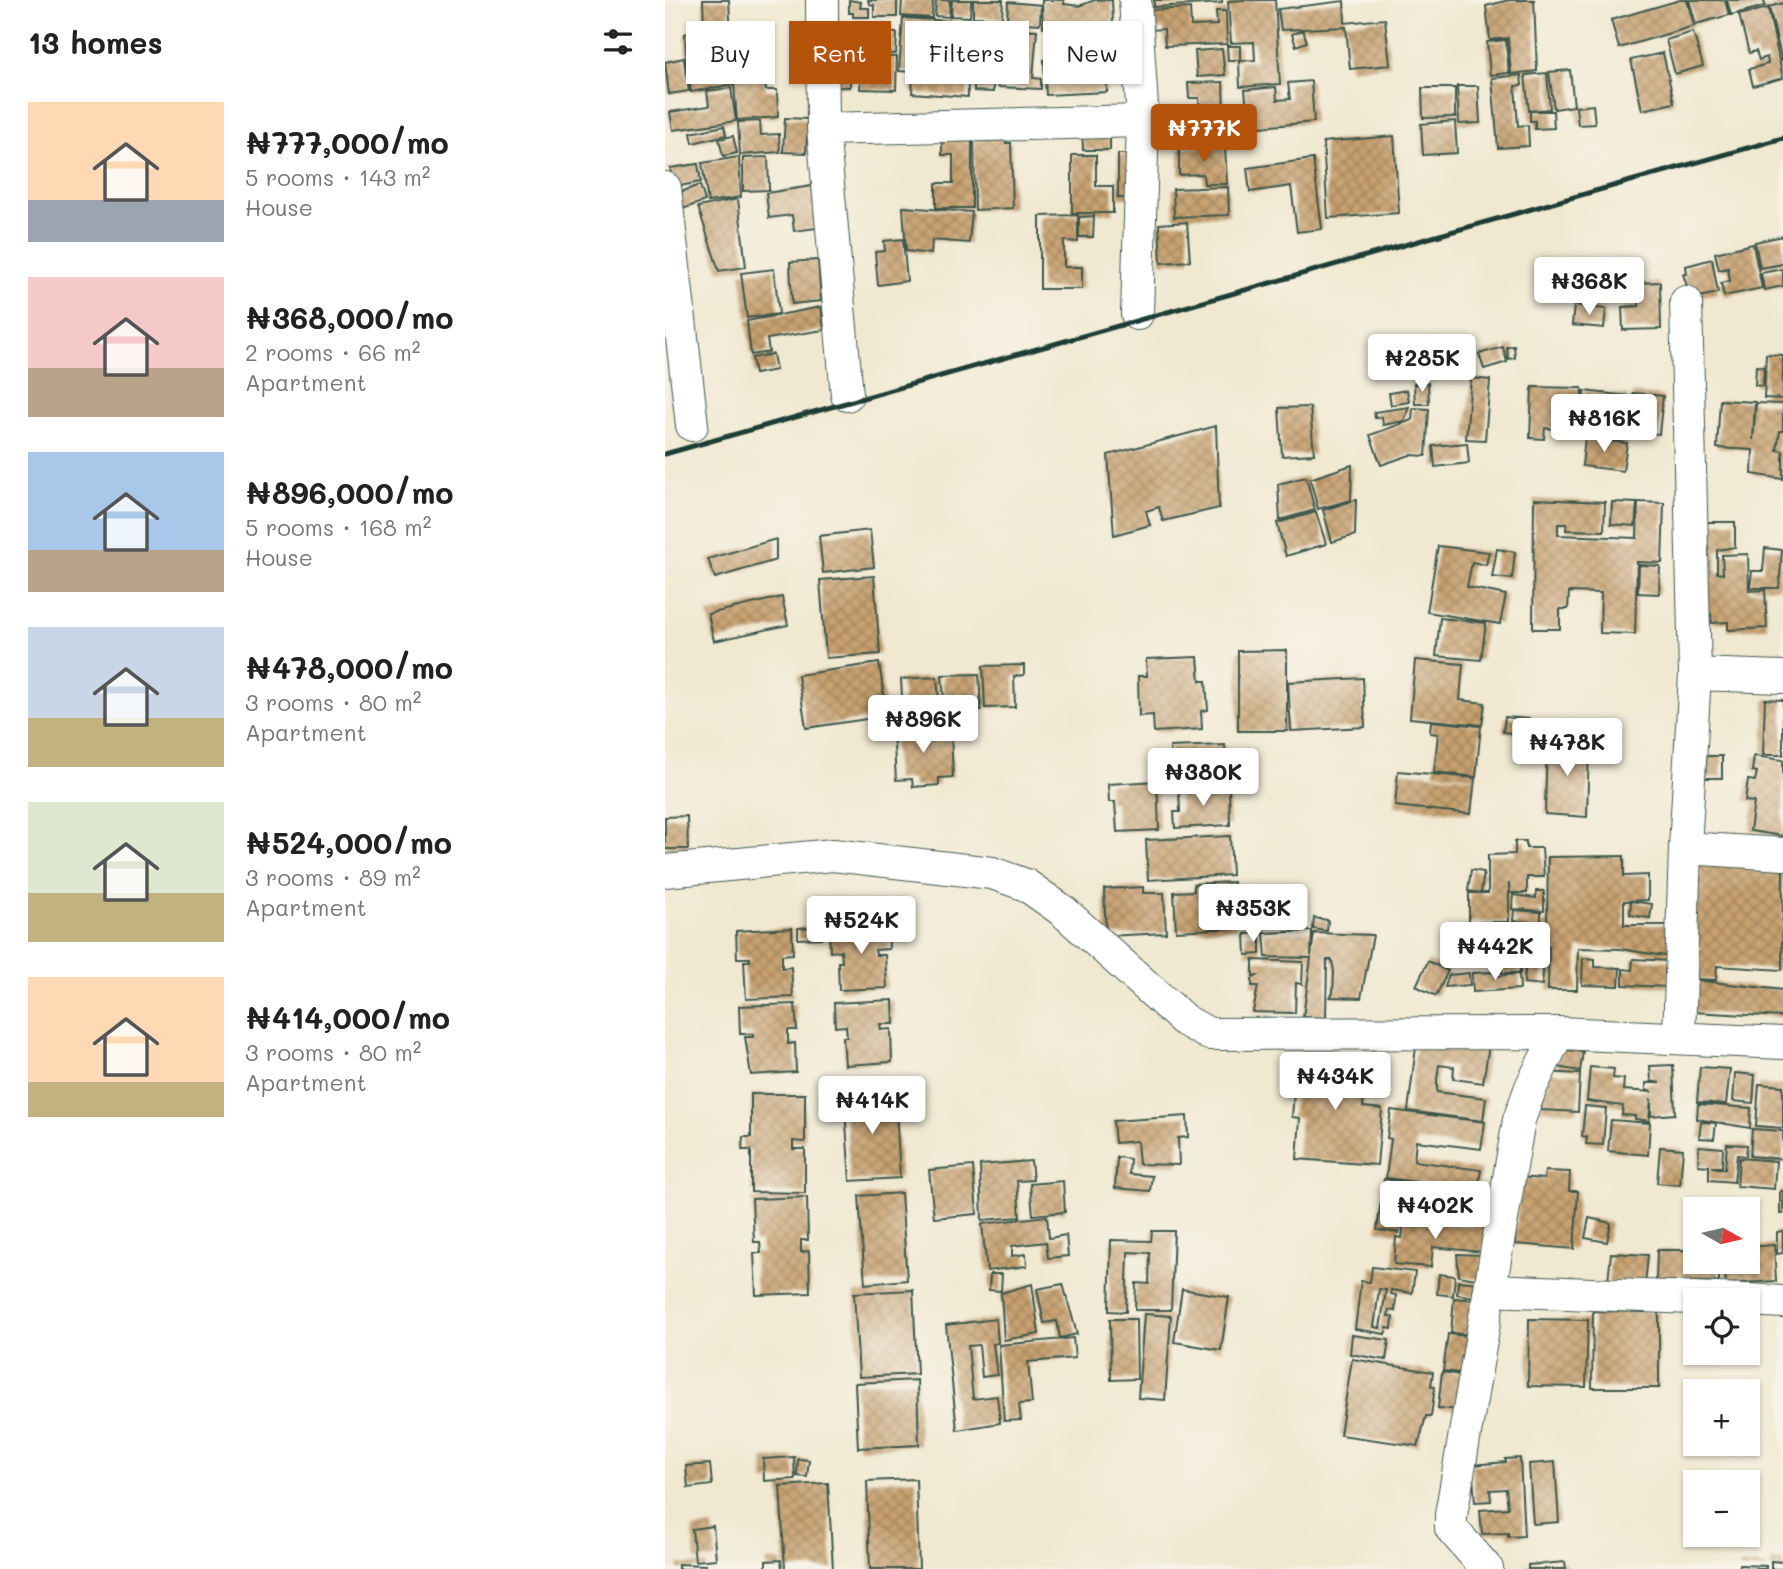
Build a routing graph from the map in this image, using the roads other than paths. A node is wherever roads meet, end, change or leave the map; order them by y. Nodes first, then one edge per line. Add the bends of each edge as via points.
1 (822, 0) edge
2 (1135, 0) edge
3 (1143, 121) junction
4 (823, 129) junction
5 (665, 188) edge
6 (1686, 302) dead end
7 (1136, 314) dead end
8 (847, 395) dead end
9 (692, 425) dead end
10 (1695, 674) junction
11 (1783, 677) edge
12 (1685, 848) junction
13 (1783, 854) edge
14 (665, 871) edge
15 (1558, 1033) junction
16 (1679, 1038) junction
17 (1783, 1043) edge
18 (1491, 1290) junction
19 (1683, 1298) edge
20 (1760, 1301) edge
21 (1783, 1302) edge
22 (1486, 1569) edge

1 - 4 street
2 - 3 street
3 - 4 street
3 - 7 street
4 - 8 street
5 - 9 street
6 - 10 street
10 - 11 street
10 - 12 street
12 - 13 street
12 - 16 street
14 - 15 street via 833,855 992,873 1026,885 1063,911 1184,1020 1209,1034
15 - 16 street
15 - 18 street via 1519,1120
16 - 17 street
18 - 19 street
18 - 22 street via 1451,1515 1451,1528
20 - 21 street

